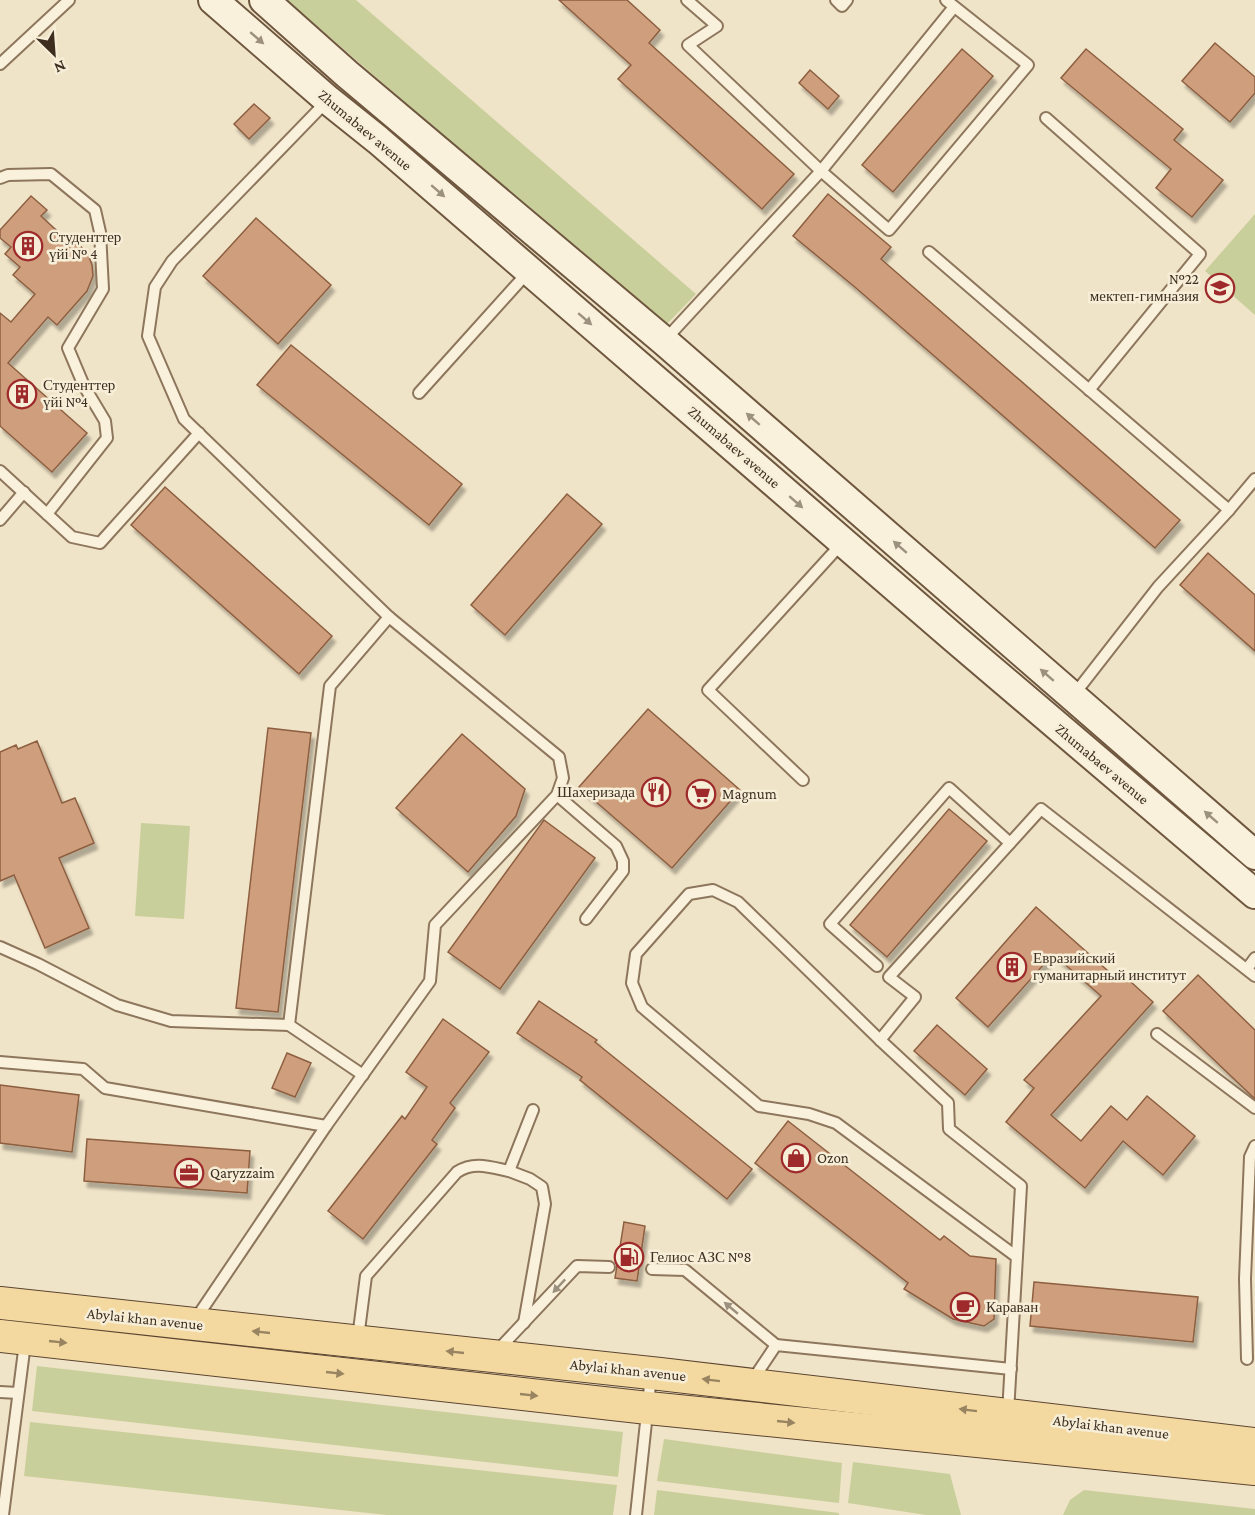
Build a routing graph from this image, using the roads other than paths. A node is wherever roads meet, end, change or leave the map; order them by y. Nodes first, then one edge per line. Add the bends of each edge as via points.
1 (69, 0) edge
2 (213, 0) edge
3 (264, 0) edge
4 (687, 0) edge
5 (836, 0) edge
6 (847, 0) edge
7 (950, 4) edge
8 (0, 64) edge
9 (328, 100) junction
10 (1046, 118) dead end
11 (821, 171) junction
12 (0, 178) edge
13 (929, 252) dead end
14 (529, 271) junction
15 (664, 341) junction
16 (1089, 390) junction
17 (419, 393) dead end
18 (199, 433) junction
19 (0, 471) edge
20 (1255, 479) edge
21 (24, 492) junction
22 (1229, 510) junction
23 (47, 514) junction
24 (0, 520) edge
25 (843, 542) junction
26 (389, 617) junction
27 (1072, 697) junction
28 (803, 780) dead end
29 (557, 795) junction
30 (1010, 843) junction
31 (1253, 850) edge
32 (1255, 894) edge
33 (586, 919) dead end
34 (0, 947) edge
35 (1255, 958) edge
36 (877, 966) dead end
37 (1251, 973) edge
38 (289, 1025) junction
39 (1157, 1034) dead end
40 (880, 1040) junction
41 (0, 1062) edge
42 (363, 1075) junction
43 (1255, 1108) edge
44 (533, 1110) dead end
45 (326, 1126) junction
46 (1255, 1146) edge
47 (509, 1171) junction
48 (1017, 1257) junction
49 (609, 1267) dead end
50 (652, 1269) dead end
51 (0, 1303) edge
52 (524, 1323) junction
53 (192, 1325) junction
54 (13, 1337) edge
55 (358, 1342) junction
56 (776, 1345) junction
57 (493, 1356) junction
58 (1246, 1359) dead end
59 (1011, 1369) junction
60 (652, 1373) junction
61 (750, 1384) junction
62 (0, 1392) edge
63 (18, 1393) junction
64 (648, 1408) junction
65 (1008, 1415) junction
66 (1245, 1442) edge
67 (1255, 1469) edge
68 (3, 1497) edge
69 (3, 1515) edge
70 (636, 1515) edge

1 - 8 lane
2 -> 9 main road, Zhumabaev avenue
3 - 15 main road, Zhumabaev avenue
4 - 11 lane via 717,26 688,45
5 - 6 lane via 842,6
7 - 11 lane
7 - 11 lane via 1028,65 889,230
9 -> 14 main road, Zhumabaev avenue
9 - 18 lane via 172,261 155,287 148,336 184,419
10 - 16 lane via 1200,254
11 - 15 lane
12 - 23 lane via 51,174 95,210 100,232 103,289 68,348 105,421 107,438
13 - 16 lane
14 - 17 lane
14 -> 25 main road, Zhumabaev avenue
27 -> 15 main road, Zhumabaev avenue
16 - 22 lane
18 - 23 lane via 100,543 72,537
18 - 26 lane
19 - 21 lane
20 - 22 lane
21 - 23 lane
21 - 24 lane
22 - 27 lane via 1158,587
25 - 28 lane via 708,690
25 - 32 main road, Zhumabaev avenue
26 - 29 lane via 559,757 563,778
26 - 38 lane via 330,686
31 -> 27 main road, Zhumabaev avenue
29 - 33 lane via 616,846 623,861 623,871
29 - 42 lane via 435,925 430,981
30 - 36 lane via 949,788 830,924
30 - 37 lane via 1041,809
30 - 40 lane via 889,976 915,997
34 - 38 lane via 117,1005 171,1021
35 - 37 lane
38 - 42 lane
39 - 43 lane
40 - 48 lane via 948,1102 949,1129 1021,1186
40 - 48 lane via 738,902 713,890 689,894 636,954 632,983 642,1007 759,1106 836,1123
41 - 45 lane via 83,1069 105,1088
42 - 45 lane
44 - 47 lane
45 - 53 lane
46 - 58 lane via 1250,1157
47 - 52 lane via 542,1187 545,1204
47 - 55 lane via 477,1165 457,1172 366,1276
48 - 59 lane
49 -> 52 lane via 578,1266
56 -> 50 lane via 686,1270
51 - 53 main road, Abylai khan avenue
52 - 57 lane
55 -> 53 main road, Abylai khan avenue
54 - 63 lane
54 -> 64 main road, Abylai khan avenue
57 -> 55 main road, Abylai khan avenue
56 - 59 lane
56 - 61 lane
57 - 60 main road, Abylai khan avenue
59 - 65 lane
61 -> 60 main road, Abylai khan avenue
60 - 64 lane
65 -> 61 main road, Abylai khan avenue
62 - 63 lane
63 - 68 lane
64 -> 67 main road, Abylai khan avenue
64 - 70 lane
65 - 66 main road, Abylai khan avenue
68 - 69 lane

